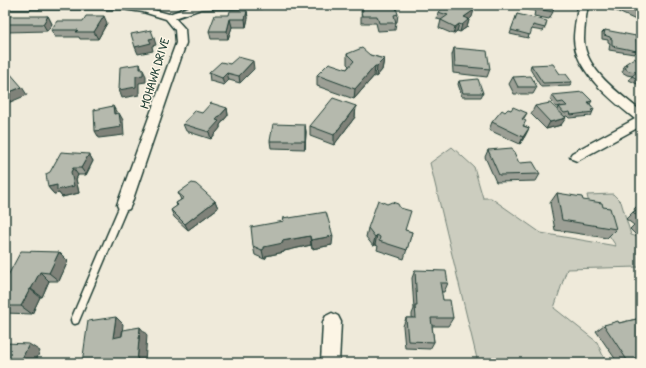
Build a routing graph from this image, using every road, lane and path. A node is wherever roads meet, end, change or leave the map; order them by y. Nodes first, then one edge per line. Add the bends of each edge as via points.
1 (261, 5) edge
2 (583, 5) edge
3 (5, 6) edge
4 (169, 17) junction
5 (641, 120) edge
6 (577, 156) dead end
7 (124, 205) joint
8 (75, 320) dead end
9 (332, 322) dead end
10 (330, 363) edge

1 - 4 street via 200,6
2 - 5 street via 578,40 586,64 608,90
3 - 4 street, MOHAWK DRIVE via 122,6 144,9
4 - 7 street, MOHAWK DRIVE via 180,29 181,43
5 - 6 street
7 - 8 lane
9 - 10 street

